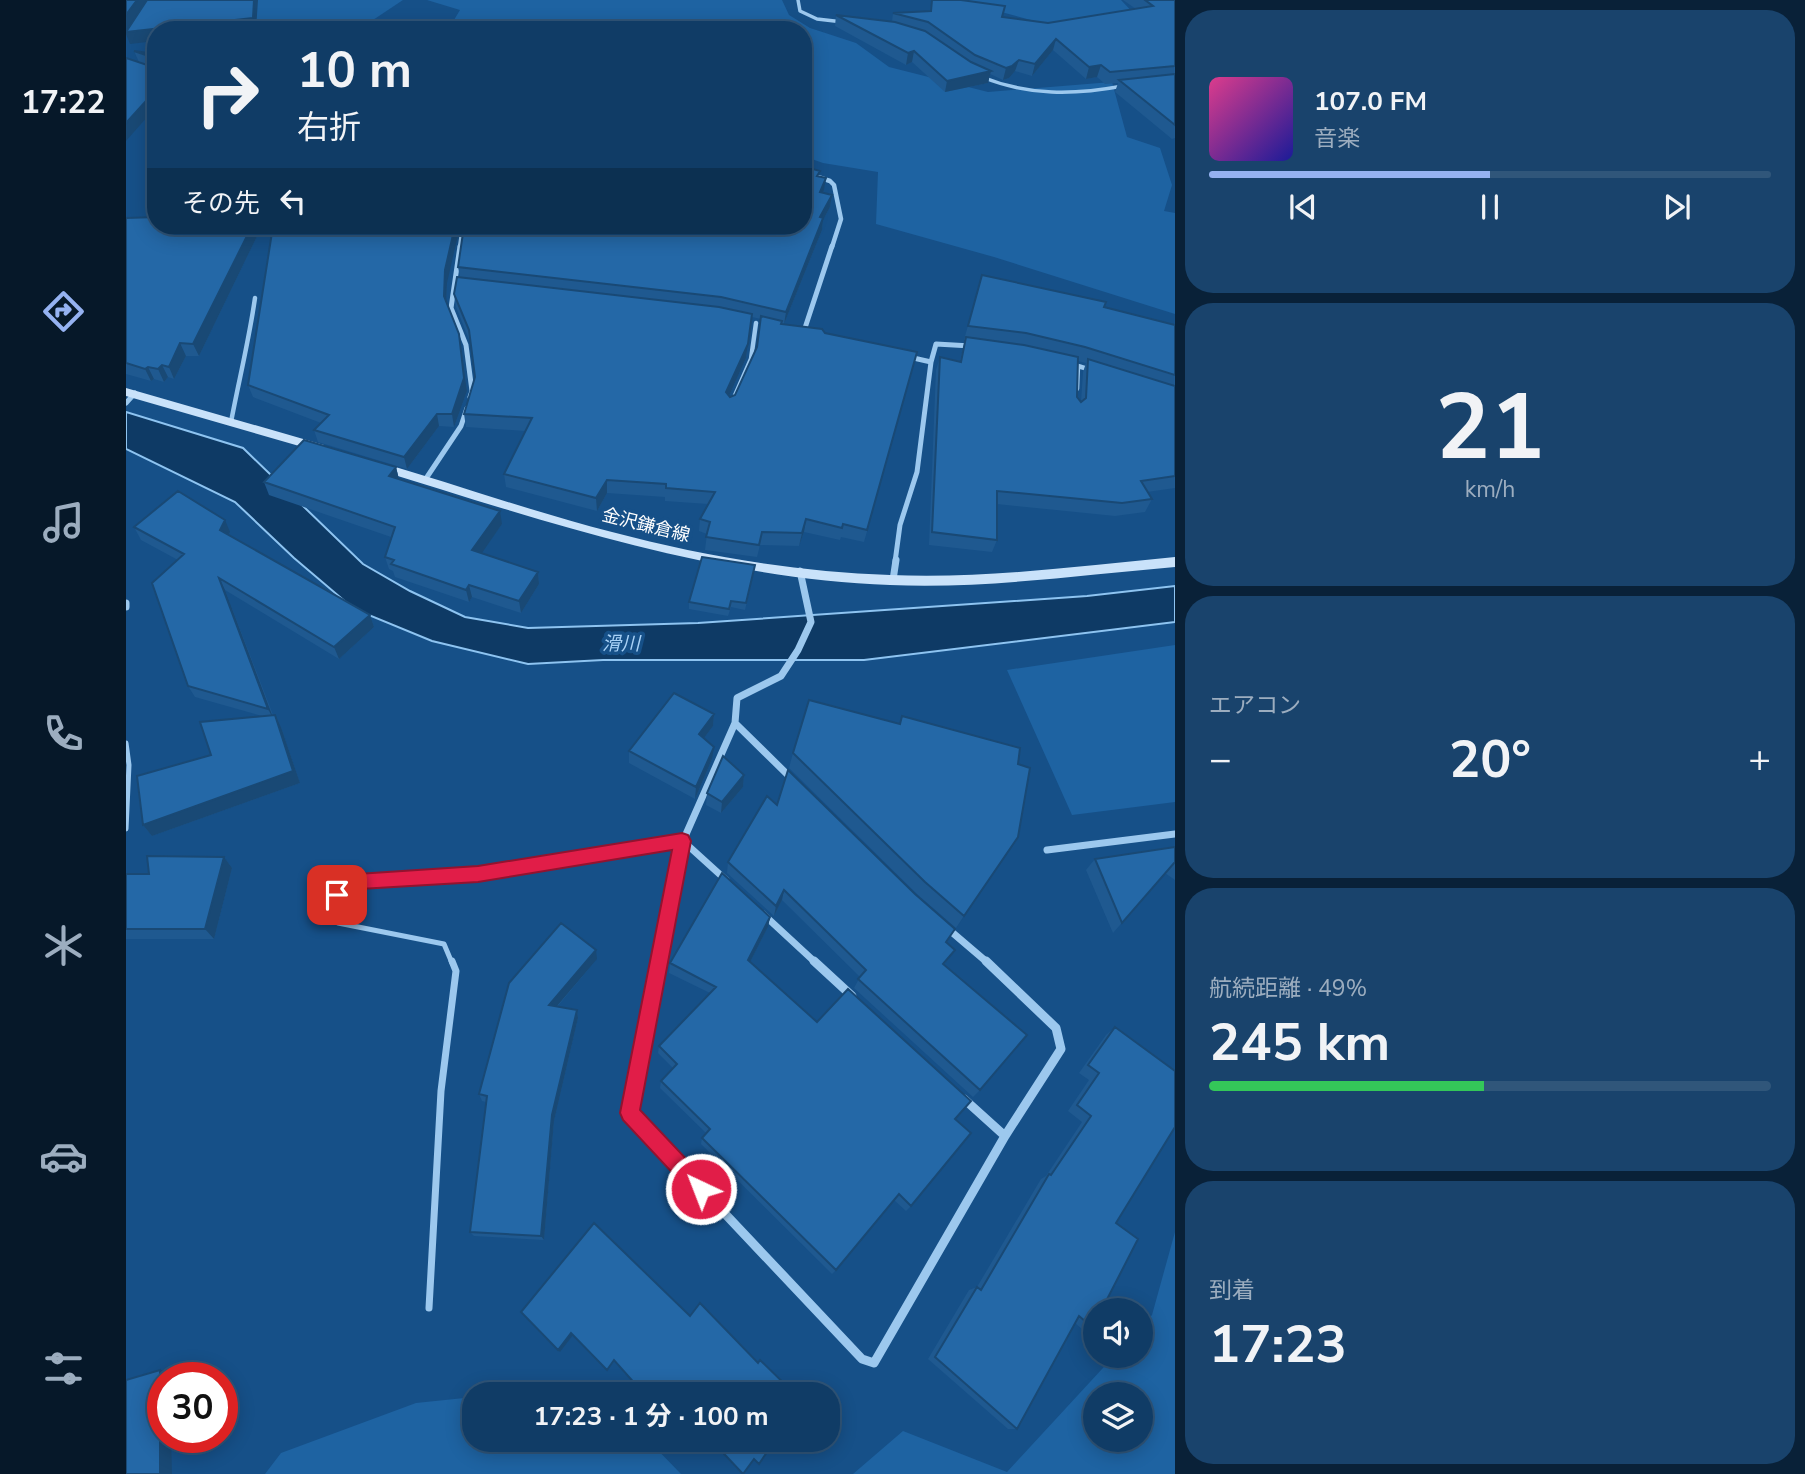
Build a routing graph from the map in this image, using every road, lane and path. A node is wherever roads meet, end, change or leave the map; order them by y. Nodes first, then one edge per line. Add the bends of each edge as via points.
1 (798, 0) edge
2 (849, 22) edge
3 (975, 73) edge
4 (1125, 85) edge
5 (812, 175) edge
6 (461, 235) edge
7 (452, 284) junction
8 (465, 285) edge
9 (255, 298) dead end
10 (743, 321) edge
11 (756, 323) junction
12 (767, 326) edge
13 (791, 332) edge
14 (802, 334) junction
15 (815, 337) edge
16 (981, 348) edge
17 (905, 356) edge
18 (930, 362) junction
19 (1067, 364) edge
20 (1078, 366) junction
21 (1102, 374) edge
22 (129, 396) edge
23 (1076, 399) edge
24 (730, 406) edge
25 (231, 422) junction
26 (334, 452) edge
27 (360, 460) edge
28 (425, 480) junction
29 (1175, 562) edge
30 (800, 571) junction
31 (893, 580) junction
32 (735, 723) junction
33 (126, 743) edge
34 (795, 782) edge
35 (126, 829) edge
36 (1175, 834) edge
37 (682, 841) junction
38 (1047, 850) dead end
39 (733, 887) edge
40 (753, 905) edge
41 (943, 925) edge
42 (864, 1007) edge
43 (955, 1090) edge
44 (1005, 1136) junction
45 (429, 1308) dead end

1 - 2 lane via 800,11 817,19
3 - 4 lane via 1009,87 1063,94
5 - 14 street via 834,185 841,219
6 - 7 street
7 - 8 street
7 - 28 street via 451,308 466,345 472,391 461,426
9 - 25 lane
10 - 11 street
11 - 12 street
11 - 24 lane via 751,359
13 - 14 street
14 - 15 street
16 - 18 street via 936,344
17 - 18 street
18 - 31 street via 917,472 900,525
19 - 20 street
20 - 21 lane
20 - 23 lane
22 - 25 main road
25 - 26 main road
27 - 28 main road, 金沢鎌倉線
28 - 30 main road, 金沢鎌倉線 via 690,555
29 - 31 main road, 金沢鎌倉線 via 953,581
30 - 31 main road, 金沢鎌倉線
30 - 32 street via 811,622 782,676 737,698
32 - 34 street
32 - 37 street
33 - 35 lane
36 - 38 street
37 - 39 street
37 - 44 street via 630,1113 862,1359 874,1363
37 - 45 lane via 478,874 357,881 337,895 332,906 338,923 444,944 456,971 440,1091
40 - 42 street
41 - 44 street via 1056,1028 1061,1049
43 - 44 street

